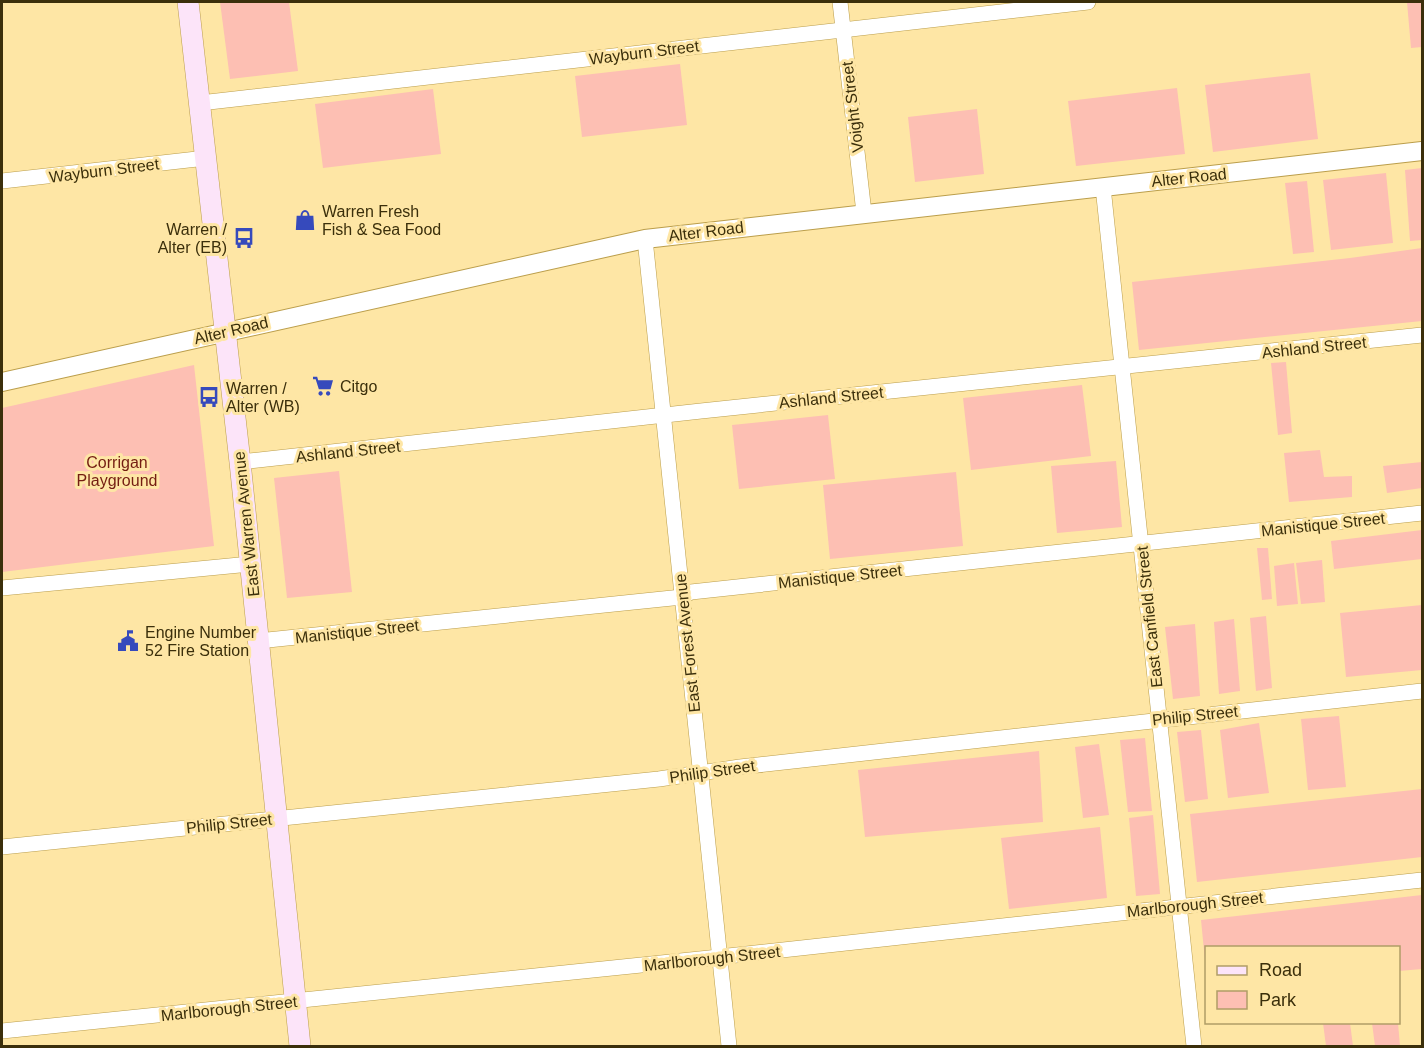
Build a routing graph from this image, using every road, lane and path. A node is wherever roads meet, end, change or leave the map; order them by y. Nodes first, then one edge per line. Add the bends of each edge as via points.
1 (188, 2) edge
2 (840, 2) edge
3 (1089, 2) edge
4 (843, 30) junction
5 (200, 103) junction
6 (1422, 151) edge
7 (206, 158) junction
8 (2, 181) edge
9 (1103, 187) junction
10 (864, 213) junction
11 (645, 239) junction
12 (225, 331) junction
13 (1422, 335) edge
14 (1122, 367) junction
15 (2, 382) edge
16 (664, 415) junction
17 (240, 462) junction
18 (1422, 513) edge
19 (1141, 543) junction
20 (250, 564) junction
21 (2, 588) edge
22 (682, 597) junction
23 (258, 641) junction
24 (1422, 691) edge
25 (1160, 719) junction
26 (700, 773) junction
27 (276, 819) junction
28 (2, 847) edge
29 (1422, 880) edge
30 (1180, 906) junction
31 (719, 957) junction
32 (295, 1001) junction
33 (2, 1031) edge
34 (300, 1047) edge
35 (729, 1047) edge
36 (1194, 1047) edge

1 - 5 main road, East Warren Avenue
2 - 4 street, Voight Street
3 - 4 street, Wayburn Street
4 - 5 street, Wayburn Street
4 - 10 street, Voight Street
5 - 7 main road, East Warren Avenue
6 - 9 street, Alter Road
7 - 8 street, Wayburn Street
7 - 12 main road, East Warren Avenue
9 - 10 street, Alter Road
9 - 14 street, East Canfield Street
10 - 11 street, Alter Road
11 - 12 street, Alter Road
11 - 16 street, East Forest Avenue
12 - 15 street, Alter Road
12 - 17 main road, East Warren Avenue
13 - 14 street, Ashland Street
14 - 16 street, Ashland Street
14 - 19 street, East Canfield Street
16 - 17 street, Ashland Street
16 - 22 street, East Forest Avenue
17 - 20 main road, East Warren Avenue
18 - 19 street, Manistique Street
19 - 22 street, Manistique Street via 691,592
19 - 25 street, East Canfield Street
20 - 21 street
20 - 23 main road, East Warren Avenue
22 - 23 street, Manistique Street
22 - 26 street, East Forest Avenue
23 - 27 main road, East Warren Avenue
24 - 25 street, Philip Street
25 - 26 street, Philip Street
25 - 30 street, East Canfield Street
26 - 27 street, Philip Street
26 - 31 street, East Forest Avenue
27 - 28 street, Philip Street
27 - 32 main road, East Warren Avenue
29 - 30 street, Marlborough Street
30 - 31 street, Marlborough Street
30 - 36 street, East Canfield Street
31 - 32 street, Marlborough Street
31 - 35 street, East Forest Avenue
32 - 33 street, Marlborough Street
32 - 34 main road, East Warren Avenue

